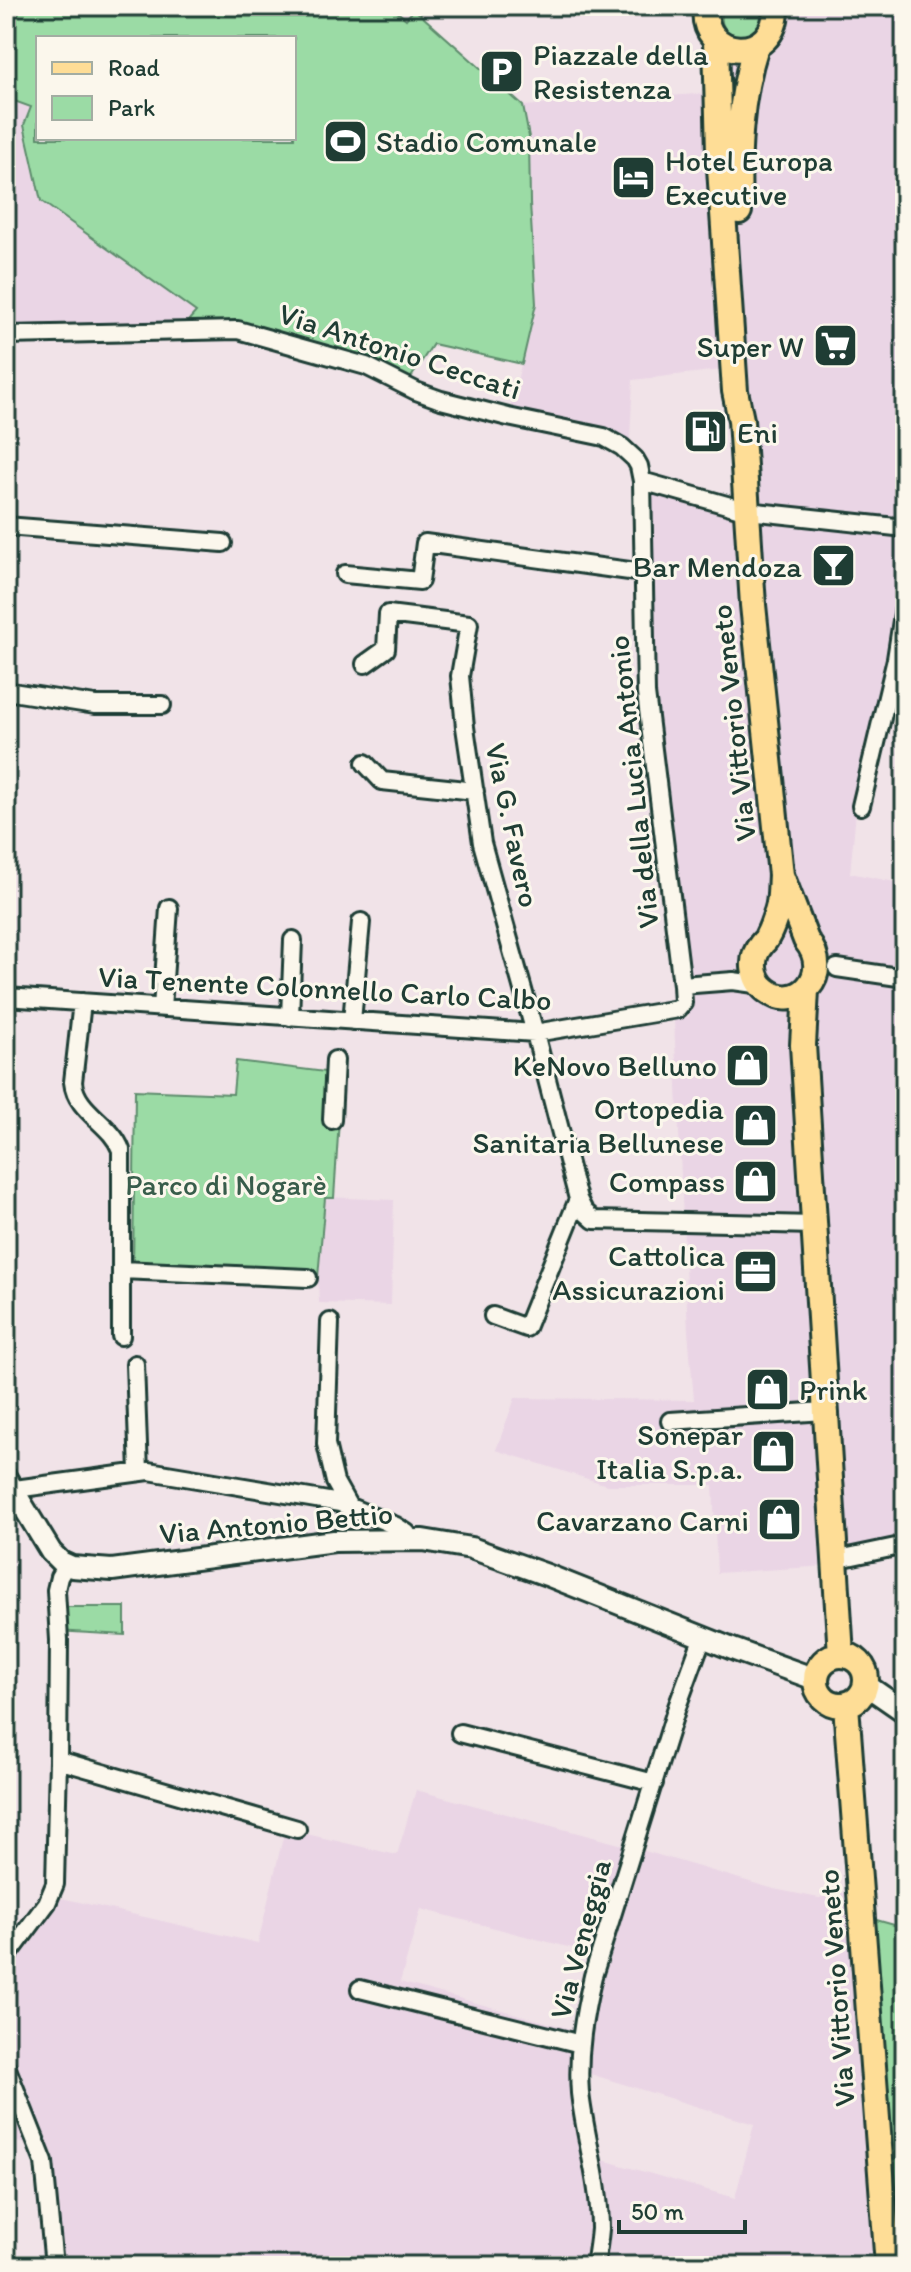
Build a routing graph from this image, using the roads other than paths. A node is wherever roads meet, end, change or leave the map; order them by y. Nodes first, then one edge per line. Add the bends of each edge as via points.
1 (706, 6) edge
2 (776, 6) edge
3 (716, 40) junction
4 (756, 46) junction
5 (6, 335) edge
6 (741, 420) junction
7 (642, 481) junction
8 (748, 511) junction
9 (6, 526) edge
10 (905, 528) edge
11 (223, 543) dead end
12 (644, 573) junction
13 (345, 574) dead end
14 (905, 601) edge
15 (365, 664) dead end
16 (6, 691) edge
17 (162, 705) dead end
18 (365, 763) dead end
19 (475, 791) junction
20 (861, 806) dead end
21 (781, 875) junction
22 (169, 908) dead end
23 (361, 922) dead end
24 (767, 939) junction
25 (293, 940) dead end
26 (806, 940) junction
27 (837, 968) dead end
28 (905, 978) edge
29 (764, 982) junction
30 (682, 985) junction
31 (806, 990) junction
32 (6, 997) edge
33 (82, 1002) junction
34 (162, 1008) junction
35 (290, 1017) junction
36 (352, 1021) junction
37 (535, 1033) junction
38 (803, 1045) junction
39 (335, 1060) dead end
40 (332, 1120) dead end
41 (578, 1199) junction
42 (814, 1225) junction
43 (121, 1270) junction
44 (308, 1278) dead end
45 (493, 1316) dead end
46 (330, 1322) dead end
47 (121, 1336) dead end
48 (135, 1364) dead end
49 (825, 1411) junction
50 (670, 1421) dead end
51 (139, 1472) junction
52 (10, 1484) edge
53 (349, 1507) junction
54 (409, 1540) junction
55 (905, 1545) edge
56 (834, 1560) junction
57 (61, 1562) junction
58 (703, 1636) junction
59 (841, 1655) junction
60 (815, 1679) junction
61 (866, 1685) junction
62 (846, 1705) junction
63 (905, 1712) edge
64 (460, 1733) dead end
65 (58, 1760) junction
66 (654, 1783) junction
67 (297, 1829) dead end
68 (6, 1958) edge
69 (360, 1989) dead end
70 (581, 2044) junction
71 (6, 2066) edge
72 (54, 2266) edge
73 (595, 2266) edge
74 (888, 2266) edge

1 - 3 main road, Via Vittorio Veneto via 706,21
2 - 4 main road, Via Vittorio Veneto via 773,29
3 - 4 main road via 735,49
3 - 6 main road, Via Vittorio Veneto via 719,153
4 - 6 main road, Via Vittorio Veneto via 747,73 739,167 748,391
5 - 7 street, Via Antonio Ceccati via 238,330 366,366 441,400 604,437 635,459
6 - 8 main road, Via Vittorio Veneto
7 - 8 street
7 - 12 street, Via della Lucia Antonio
8 - 10 street
8 - 21 main road, Via Vittorio Veneto
9 - 11 street
12 - 13 street via 425,543 420,581
12 - 30 street, Via della Lucia Antonio via 646,693
14 - 20 street
15 - 19 street, Via G. Favero via 386,649 388,614 469,624 460,676
16 - 17 street via 95,705
18 - 19 street via 382,781
19 - 37 street, Via G. Favero via 482,843
21 - 24 main road, Via Vittorio Veneto via 779,908
21 - 26 main road, Via Vittorio Veneto
22 - 34 street
23 - 36 street
24 - 26 main road via 786,933
24 - 29 main road, Via Vittorio Veneto via 760,946
25 - 35 street
26 - 31 main road, Via Vittorio Veneto via 817,960
27 - 28 street
29 - 30 street
29 - 31 main road via 785,997
29 - 38 main road, Via Vittorio Veneto
30 - 37 street, Via Tenente Colonnello Carlo Calbo via 678,1009
31 - 38 main road, Via Vittorio Veneto
32 - 33 street, Via Tenente Colonnello Carlo Calbo
33 - 34 street, Via Tenente Colonnello Carlo Calbo
33 - 43 street, Via Tenente Colonnello Carlo Calbo via 74,1091 121,1150
34 - 35 street, Via Tenente Colonnello Carlo Calbo
35 - 36 street, Via Tenente Colonnello Carlo Calbo
36 - 37 street, Via Tenente Colonnello Carlo Calbo
37 - 41 street, Via G. Favero
38 - 42 main road, Via Vittorio Veneto
39 - 40 street
41 - 42 street via 594,1220
41 - 45 street via 526,1328
42 - 49 main road, Via Vittorio Veneto
43 - 44 street
43 - 47 street, Via Tenente Colonnello Carlo Calbo
46 - 53 street via 327,1453
48 - 51 street
49 - 50 street
49 - 56 main road, Via Vittorio Veneto
51 - 52 street
51 - 53 street
52 - 57 street
53 - 54 street via 396,1526
54 - 57 street, Via Antonio Bettio via 334,1541 112,1570
54 - 58 street, Via Antonio Bettio via 471,1548
55 - 56 street
56 - 59 main road, Via Vittorio Veneto
57 - 65 street via 56,1590
58 - 60 street, Via Antonio Bettio
58 - 66 street, Via Veneggia
59 - 60 main road via 823,1662
59 - 61 main road via 860,1664
60 - 62 main road via 824,1700
61 - 62 main road via 862,1695
61 - 63 street
62 - 74 main road, Via Vittorio Veneto
64 - 66 street
65 - 67 street
65 - 68 street via 55,1884
66 - 70 street, Via Veneggia via 593,1976
69 - 70 street
70 - 73 street, Via Veneggia via 580,2094 600,2230
71 - 72 street via 44,2162

